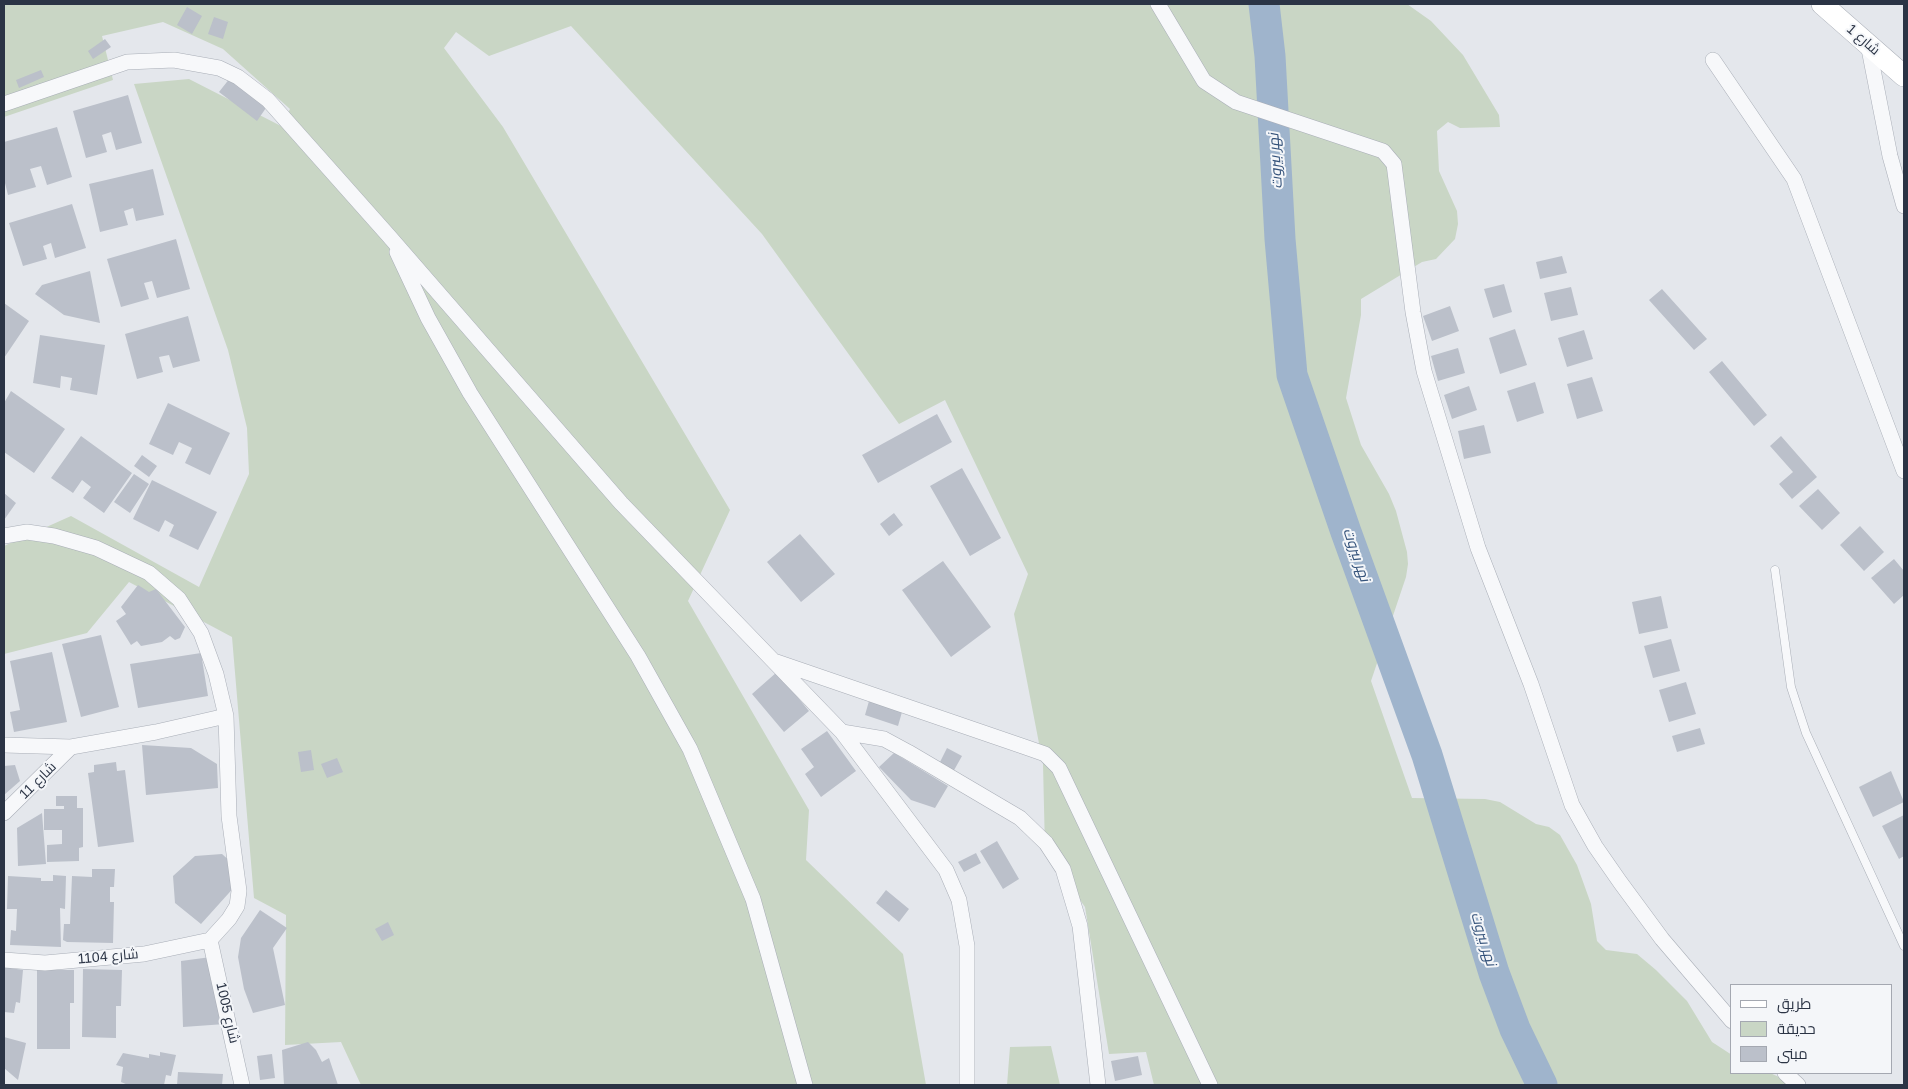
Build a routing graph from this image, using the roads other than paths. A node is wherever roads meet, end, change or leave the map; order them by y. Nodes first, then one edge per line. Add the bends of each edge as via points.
1 (1158, 4) edge
2 (1822, 4) edge
3 (1868, 44) junction
4 (1713, 60) dead end
5 (1904, 76) edge
6 (4, 104) edge
7 (1904, 206) edge
8 (388, 235) junction
9 (1904, 471) edge
10 (4, 536) edge
11 (1775, 570) dead end
12 (776, 662) junction
13 (226, 716) junction
14 (842, 732) junction
15 (4, 745) edge
16 (71, 747) junction
17 (4, 813) edge
18 (210, 940) junction
19 (1904, 946) edge
20 (4, 960) edge
21 (1730, 1019) edge
22 (1786, 1074) edge
23 (242, 1085) edge
24 (805, 1085) edge
25 (967, 1085) edge
26 (1098, 1085) edge
27 (1210, 1085) edge
28 (1798, 1085) edge

1 - 21 street via 1204,80 1236,102 1383,151 1394,164 1424,371 1478,548 1531,684 1572,804 1595,846 1662,939
2 - 3 street, شارع 1
3 - 5 street, شارع 1
3 - 7 street via 1890,156
4 - 9 street via 1794,179
6 - 8 street via 127,62 174,60 219,68 238,77 268,100
8 - 12 street via 621,503
8 - 24 street via 428,318 470,393 638,656 690,749 753,899
10 - 13 street via 27,532 54,536 96,548 149,573 179,599 202,633
11 - 19 lane via 1791,687 1806,733
12 - 14 street
12 - 27 street via 1045,754 1059,768
13 - 16 street
13 - 18 street via 229,816 239,891 237,906
14 - 25 street via 953,883 967,946
14 - 26 street via 884,740 908,752 1020,818 1046,843 1063,869 1080,926
15 - 16 street
16 - 17 street, شارع 11
18 - 20 street, شارع 1104 via 144,954 45,963
18 - 23 street, شارع 1005
22 - 28 street

